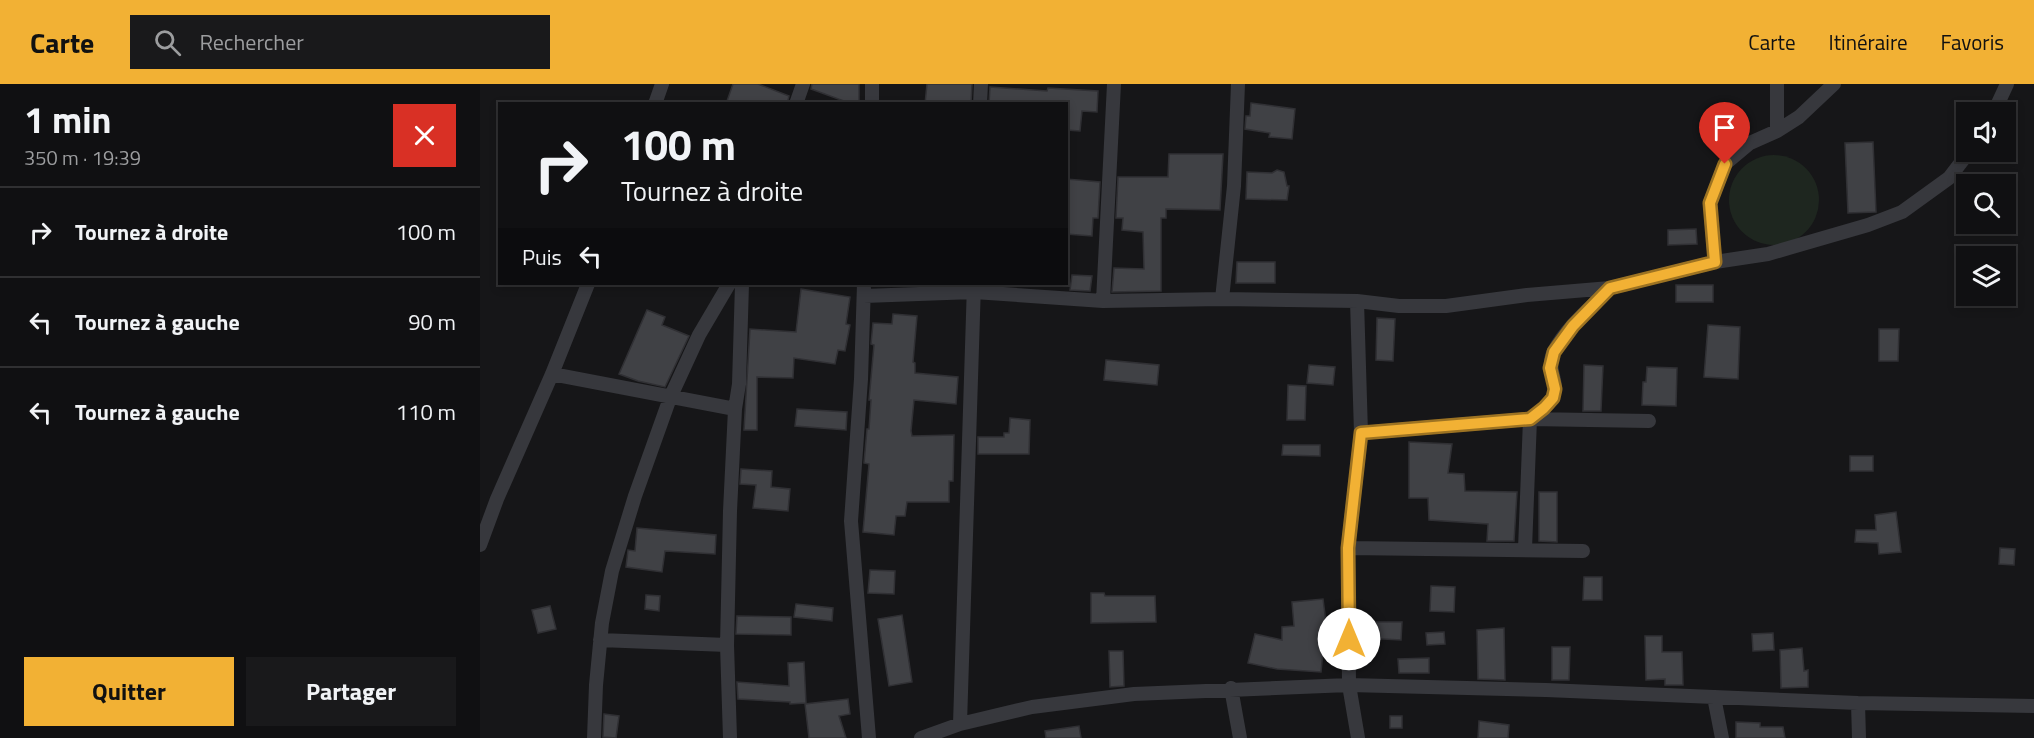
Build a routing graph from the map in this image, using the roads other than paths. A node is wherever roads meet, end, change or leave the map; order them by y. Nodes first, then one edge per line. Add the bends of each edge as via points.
1 (662, 84) edge
2 (803, 84) edge
3 (872, 84) edge
4 (981, 84) edge
5 (1114, 84) edge
6 (1238, 84) edge
7 (1777, 84) edge
8 (1834, 84) edge
9 (2007, 84) edge
10 (656, 102) edge
11 (797, 102) edge
12 (872, 102) edge
13 (980, 102) edge
14 (1999, 102) edge
15 (1777, 131) junction
16 (1961, 162) edge
17 (1715, 262) junction
18 (588, 285) edge
19 (728, 285) edge
20 (742, 285) edge
21 (974, 288) edge
22 (1610, 288) junction
23 (864, 290) edge
24 (1222, 299) junction
25 (1103, 301) junction
26 (1357, 301) junction
27 (552, 374) junction
28 (670, 398) junction
29 (735, 409) junction
30 (1530, 419) junction
31 (1649, 421) dead end
32 (1361, 433) junction
33 (480, 545) edge
34 (1348, 548) junction
35 (1526, 549) junction
36 (1583, 551) dead end
37 (600, 640) junction
38 (727, 645) junction
39 (1349, 685) junction
40 (1231, 688) junction
41 (1714, 697) junction
42 (1858, 703) junction
43 (2034, 706) edge
44 (960, 724) junction
45 (594, 738) edge
46 (730, 738) edge
47 (869, 738) edge
48 (921, 738) edge
49 (1240, 738) edge
50 (1358, 738) edge
51 (1722, 738) edge
52 (1859, 738) edge

1 - 10 street
2 - 11 street
3 - 12 street
4 - 13 street
5 - 25 street
6 - 24 street via 1234,186
7 - 15 street
8 - 15 street
9 - 14 street
15 - 17 street via 1750,143 1725,164 1710,203
16 - 17 street via 1948,178 1902,212 1768,254
17 - 22 street
18 - 27 street
19 - 28 street via 699,335
20 - 29 street
21 - 23 street
21 - 25 street
21 - 44 street
22 - 26 street via 1446,306
22 - 30 street via 1554,352 1550,368 1553,398
23 - 47 street via 851,521
24 - 25 street
24 - 26 street
26 - 32 street
27 - 28 street
27 - 33 street
28 - 29 street
28 - 37 street via 612,571
29 - 38 street
30 - 31 street
30 - 32 street
30 - 35 street
32 - 34 street
34 - 35 street
34 - 39 street
35 - 36 street
37 - 38 street
37 - 45 street
38 - 46 street
39 - 40 street
39 - 41 street
39 - 50 street
40 - 44 street via 1134,694 1032,707
40 - 49 street
41 - 42 street
41 - 51 street
42 - 43 street
42 - 52 street
44 - 48 street

